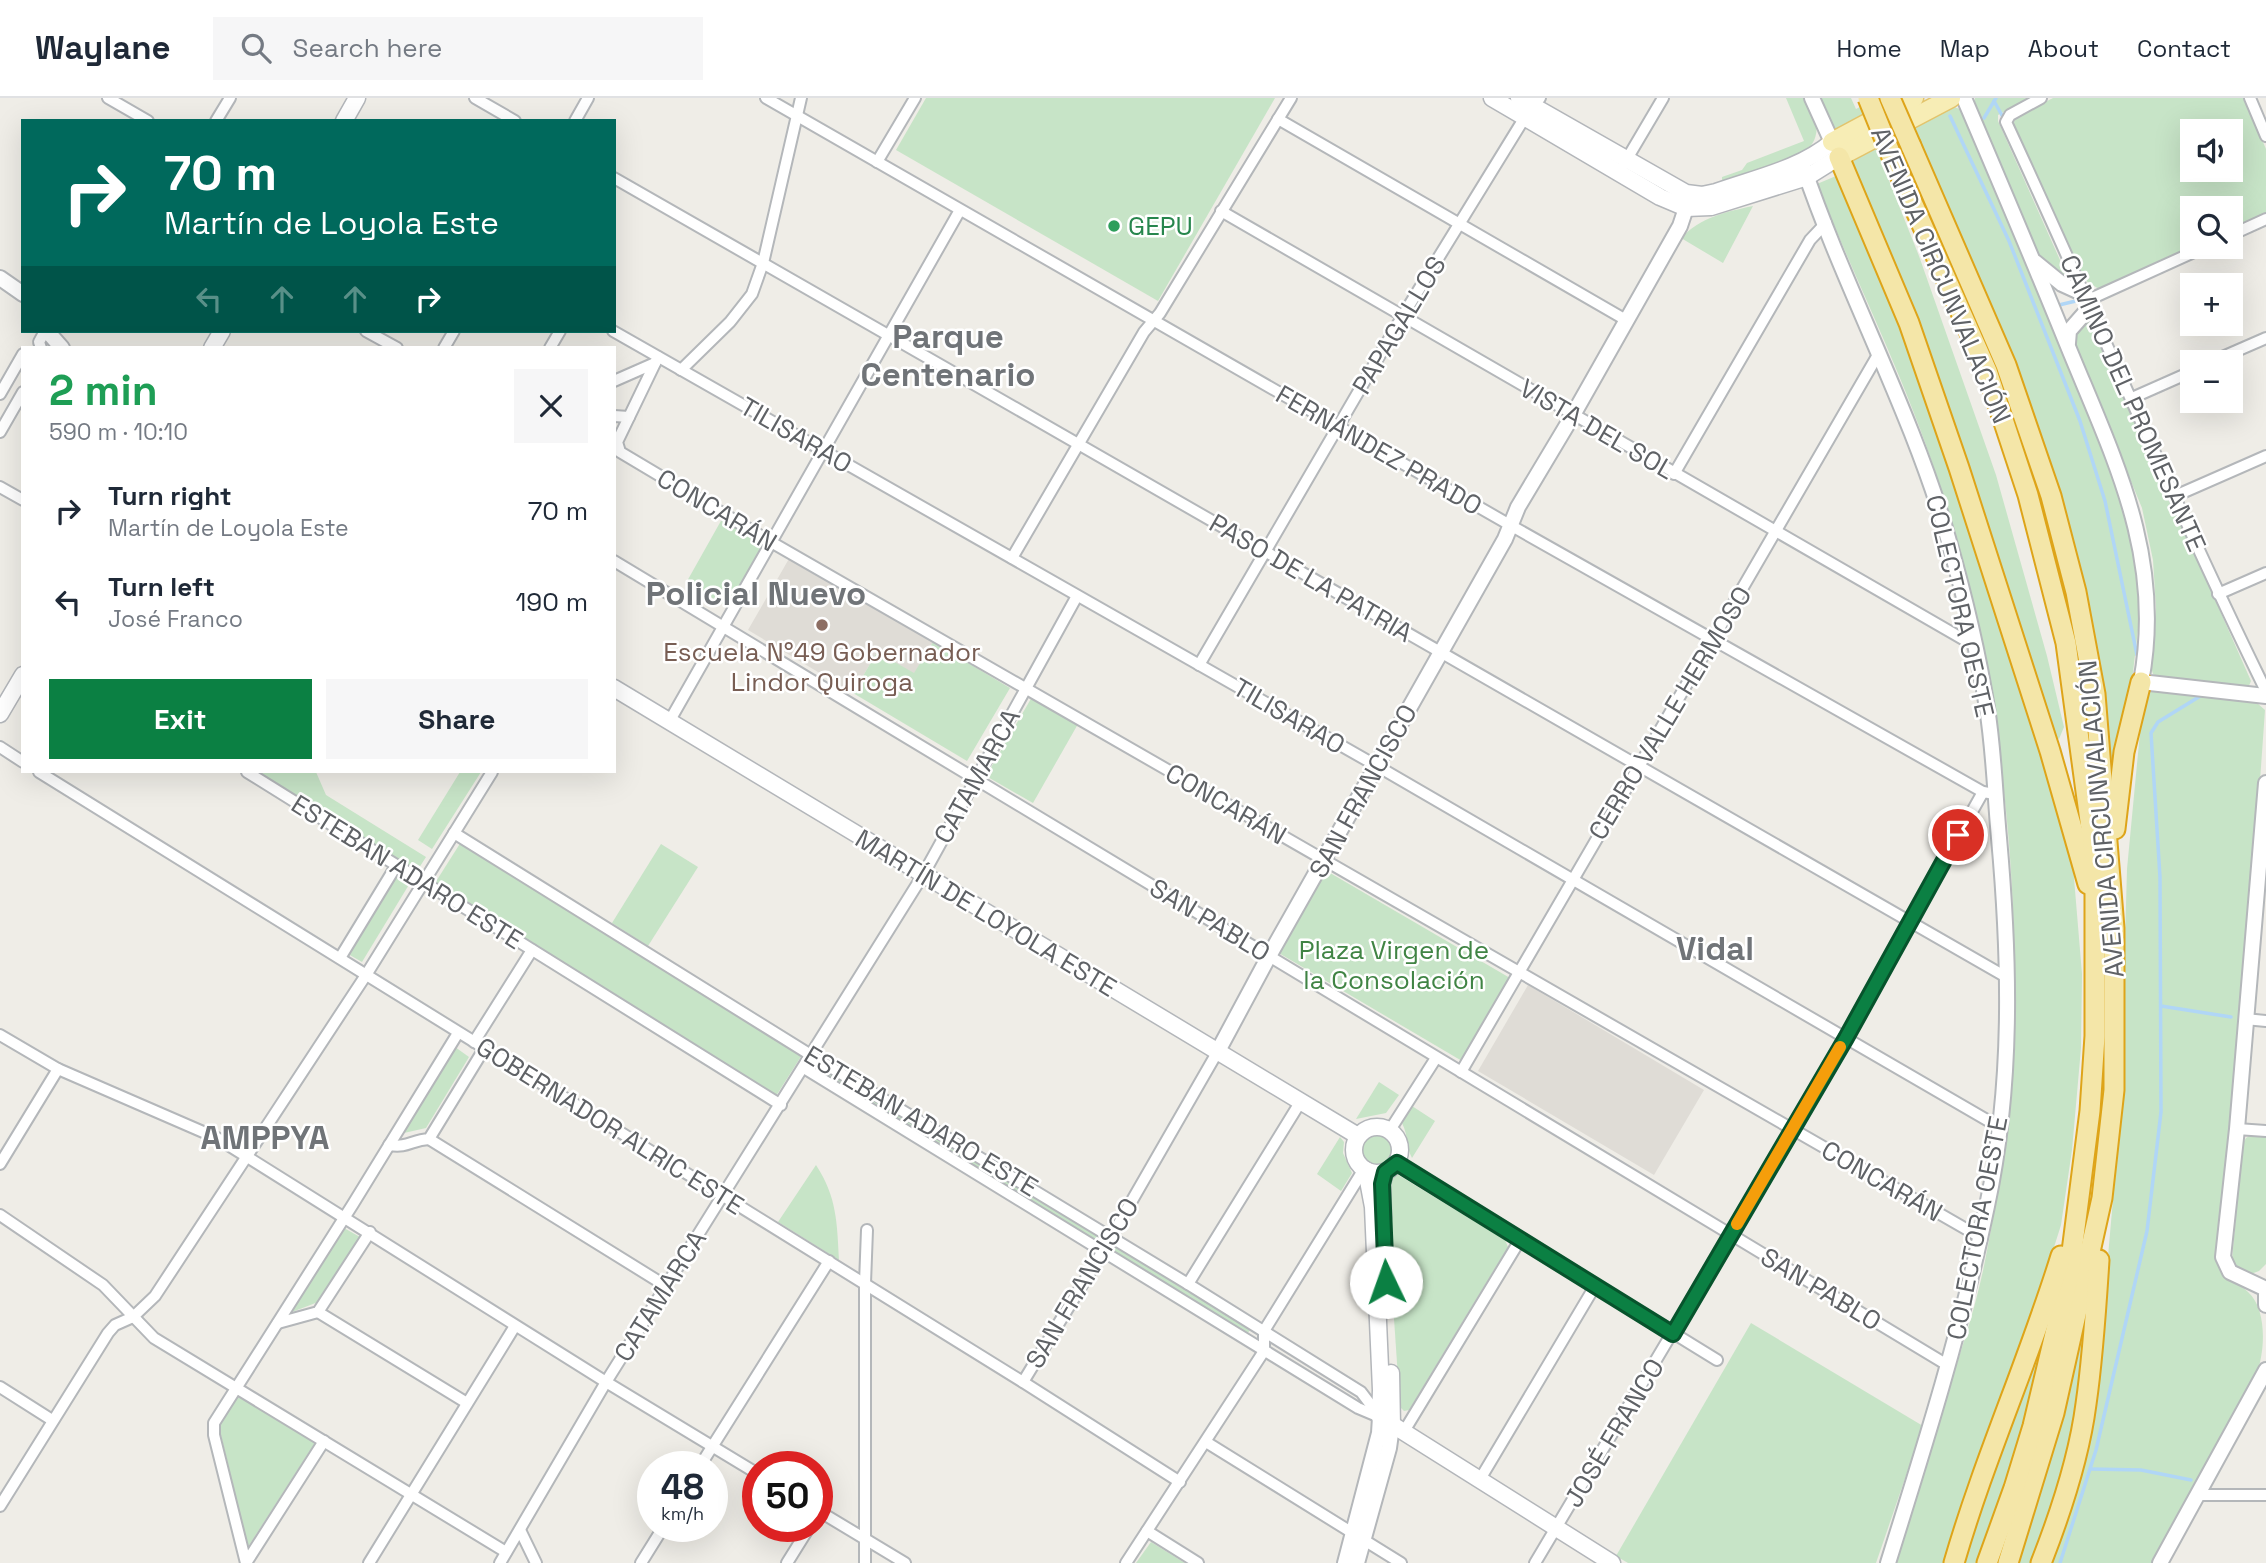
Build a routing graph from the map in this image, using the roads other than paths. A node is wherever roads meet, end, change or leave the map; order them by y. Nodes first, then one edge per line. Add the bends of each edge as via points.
1 (108, 98) edge
2 (230, 98) edge
3 (357, 98) edge
4 (475, 98) edge
5 (588, 98) edge
6 (765, 98) edge
7 (801, 98) edge
8 (915, 98) edge
9 (1291, 98) edge
10 (1492, 98) edge
11 (1520, 98) edge
12 (1662, 98) edge
13 (1812, 98) edge
14 (1868, 98) edge
15 (1889, 98) edge
16 (1913, 98) edge
17 (1951, 98) edge
18 (1964, 98) edge
19 (2041, 98) edge
20 (2266, 102) edge
21 (2252, 103) edge
22 (1533, 107) edge
23 (796, 116) junction
24 (145, 119) edge
25 (217, 119) edge
26 (345, 119) edge
27 (512, 119) edge
28 (576, 119) edge
29 (1278, 119) junction
30 (2266, 136) edge
31 (1836, 150) junction
32 (877, 162) junction
33 (1623, 166) junction
34 (1804, 169) junction
35 (616, 179) edge
36 (1686, 201) junction
37 (960, 210) junction
38 (1221, 211) junction
39 (2266, 219) edge
40 (1826, 223) junction
41 (1460, 224) junction
42 (2243, 229) edge
43 (2180, 258) edge
44 (2033, 260) junction
45 (763, 263) junction
46 (0, 278) edge
47 (21, 293) edge
48 (2088, 300) junction
49 (1402, 317) junction
50 (1626, 320) junction
51 (1154, 321) junction
52 (370, 333) edge
53 (616, 333) edge
54 (888, 335) junction
55 (2266, 338) edge
56 (393, 346) edge
57 (2069, 348) junction
58 (2238, 350) edge
59 (1879, 353) junction
60 (21, 357) edge
61 (657, 360) junction
62 (681, 370) junction
63 (2180, 377) edge
64 (616, 380) edge
65 (0, 394) edge
66 (21, 395) edge
67 (2132, 398) junction
68 (1573, 415) junction
69 (616, 416) edge
70 (629, 417) junction
71 (1339, 426) junction
72 (0, 432) edge
73 (1079, 445) junction
74 (823, 451) junction
75 (2266, 456) edge
76 (1674, 474) junction
77 (0, 486) edge
78 (2175, 496) junction
79 (21, 499) edge
80 (1510, 525) junction
81 (1776, 533) junction
82 (771, 542) junction
83 (1265, 551) junction
84 (1012, 558) junction
85 (616, 562) edge
86 (2266, 573) edge
87 (2218, 594) junction
88 (1077, 596) junction
89 (723, 626) junction
90 (1715, 639) junction
91 (1975, 646) junction
92 (1441, 652) junction
93 (1199, 665) junction
94 (21, 678) edge
95 (2141, 682) junction
96 (616, 689) edge
97 (1026, 689) junction
98 (2266, 694) edge
99 (0, 714) edge
100 (669, 722) junction
101 (0, 747) edge
102 (21, 761) edge
103 (1377, 766) junction
104 (1637, 767) junction
105 (41, 773) edge
106 (249, 773) edge
107 (491, 773) edge
108 (976, 779) junction
109 (2266, 783) edge
110 (1989, 793) junction
111 (2265, 807) edge
112 (454, 833) junction
113 (1324, 860) junction
114 (396, 866) junction
115 (923, 875) junction
116 (1572, 880) junction
117 (424, 883) junction
118 (2260, 909) edge
119 (2095, 919) junction
120 (1909, 921) junction
121 (2114, 928) junction
122 (532, 950) junction
123 (1269, 956) junction
124 (340, 958) junction
125 (1519, 972) junction
126 (366, 975) junction
127 (2007, 978) junction
128 (2245, 1019) junction
129 (2266, 1021) edge
130 (458, 1033) junction
131 (0, 1035) edge
132 (1846, 1038) junction
133 (479, 1046) junction
134 (1218, 1051) junction
135 (811, 1055) junction
136 (1436, 1058) junction
137 (804, 1068) junction
138 (58, 1069) junction
139 (1461, 1072) junction
140 (1301, 1101) junction
141 (781, 1105) junction
142 (1999, 1127) junction
143 (2237, 1129) junction
144 (1390, 1130) junction
145 (1793, 1130) junction
146 (2266, 1131) edge
147 (1358, 1136) junction
148 (429, 1139) junction
149 (389, 1145) junction
150 (248, 1157) junction
151 (0, 1164) edge
152 (1391, 1167) junction
153 (1365, 1169) junction
154 (724, 1196) junction
155 (2079, 1198) junction
156 (2102, 1199) junction
157 (0, 1215) edge
158 (345, 1217) junction
159 (867, 1230) dead end
160 (370, 1232) junction
161 (1730, 1236) junction
162 (1111, 1237) junction
163 (1980, 1237) junction
164 (1520, 1240) junction
165 (1102, 1251) junction
166 (829, 1261) junction
167 (865, 1283) junction
168 (1188, 1284) junction
169 (666, 1286) junction
170 (1595, 1286) junction
171 (2266, 1292) edge
172 (2266, 1305) edge
173 (318, 1312) junction
174 (133, 1317) junction
175 (278, 1322) junction
176 (515, 1326) junction
177 (1264, 1331) junction
178 (1673, 1334) junction
179 (1264, 1351) junction
180 (1717, 1360) dead end
181 (1949, 1366) junction
182 (2266, 1370) edge
183 (1023, 1381) junction
184 (606, 1382) junction
185 (0, 1387) edge
186 (237, 1387) junction
187 (2259, 1395) edge
188 (467, 1403) junction
189 (52, 1420) junction
190 (1392, 1425) junction
191 (324, 1441) junction
192 (1206, 1442) junction
193 (713, 1446) junction
194 (710, 1451) edge
195 (742, 1464) edge
196 (1479, 1480) junction
197 (1180, 1482) junction
198 (2022, 1490) junction
199 (412, 1494) junction
200 (2197, 1495) junction
201 (2266, 1495) edge
202 (0, 1506) edge
203 (833, 1521) edge
204 (1556, 1529) junction
205 (520, 1530) junction
206 (1147, 1531) junction
207 (1358, 1535) junction
208 (865, 1539) junction
209 (654, 1542) edge
210 (800, 1542) edge
211 (506, 1552) junction
212 (246, 1563) edge
213 (369, 1563) edge
214 (500, 1563) edge
215 (536, 1563) edge
216 (641, 1563) edge
217 (787, 1563) edge
218 (865, 1563) edge
219 (905, 1563) edge
220 (1126, 1563) edge
221 (1198, 1563) edge
222 (1345, 1563) edge
223 (1357, 1563) edge
224 (1401, 1563) edge
225 (1535, 1563) edge
226 (1612, 1563) edge
227 (1888, 1563) edge
228 (1954, 1563) edge
229 (1987, 1563) edge
230 (2008, 1563) edge
231 (2041, 1563) edge
232 (2160, 1563) edge

1 - 24 street
2 - 25 street
3 - 26 main road
4 - 27 street
5 - 28 street
6 - 23 street, FERNÁNDEZ PRADO
7 - 23 street
8 - 32 street
9 - 29 street
10 - 22 main road
11 - 22 main road
12 - 33 street
13 - 31 street
14 - 119 highway, AVENIDA CIRCUNVALACIÓN, bridge via 1987,372 2028,495 2075,694 2095,858
15 - 121 highway, AVENIDA CIRCUNVALACIÓN, bridge via 2006,365 2051,496 2076,592 2095,694
16 - 31 main road
17 - 31 main road
18 - 44 street
19 - 48 street, CAMINO DEL PROMESANTE via 2010,115 2006,122
20 - 21 street
21 - 30 street
22 - 33 main road
22 - 41 street, PAPAGALLOS
23 - 32 street, FERNÁNDEZ PRADO
23 - 45 street
29 - 38 street
29 - 41 street
31 - 34 main road
31 - 119 highway via 1909,323 1959,468 2050,751
32 - 37 street, FERNÁNDEZ PRADO
33 - 36 main road via 1660,197
34 - 36 main road via 1711,207
34 - 40 street, COLECTORA OESTE
35 - 45 street, PASO DE LA PATRIA
36 - 50 street, SAN FRANCISCO via 1680,226
37 - 51 street, FERNÁNDEZ PRADO
37 - 54 street
38 - 49 street, VISTA DEL SOL
38 - 51 street
39 - 42 street
40 - 59 street, COLECTORA OESTE
40 - 76 street via 1810,240
41 - 49 street, PAPAGALLOS
41 - 50 street
43 - 48 street
44 - 48 street
44 - 57 street
45 - 54 street, PASO DE LA PATRIA
45 - 62 street via 743,308
46 - 47 street
48 - 57 street via 2068,331
48 - 67 street, CAMINO DEL PROMESANTE
49 - 68 street, VISTA DEL SOL
49 - 71 street, PAPAGALLOS
50 - 68 street, SAN FRANCISCO
51 - 71 street, FERNÁNDEZ PRADO
51 - 73 street
52 - 56 street
53 - 61 street, TILISARAO
54 - 73 street, PASO DE LA PATRIA
54 - 74 street
55 - 58 street
57 - 95 street via 2135,519 2146,603
59 - 81 street, CERRO VALLE HERMOSO
59 - 91 street, COLECTORA OESTE via 1927,472
60 - 65 street
61 - 62 street, TILISARAO
61 - 64 street
61 - 70 street
62 - 74 street, TILISARAO
63 - 67 street
66 - 72 street
67 - 78 street, CAMINO DEL PROMESANTE
68 - 76 street, VISTA DEL SOL
68 - 80 street, SAN FRANCISCO
69 - 70 street
70 - 82 street, CONCARÁN via 617,442 620,452
71 - 80 street, FERNÁNDEZ PRADO
71 - 83 street, PAPAGALLOS
73 - 83 street, PASO DE LA PATRIA
73 - 84 street
74 - 82 street
74 - 84 street, TILISARAO
75 - 78 street
76 - 81 street, VISTA DEL SOL
77 - 79 street
78 - 87 street, CAMINO DEL PROMESANTE
80 - 90 street, FERNÁNDEZ PRADO
80 - 92 street, SAN FRANCISCO
81 - 90 street, CERRO VALLE HERMOSO
81 - 91 street, VISTA DEL SOL
82 - 89 street
82 - 97 street, CONCARÁN
83 - 92 street, PASO DE LA PATRIA
83 - 93 street, PAPAGALLOS
84 - 88 street, TILISARAO
85 - 89 street, SAN PABLO
86 - 87 street
87 - 98 street, CAMINO DEL PROMESANTE
88 - 93 street, TILISARAO
88 - 97 street, CATAMARCA
89 - 100 street
89 - 108 street, SAN PABLO
90 - 104 street, CERRO VALLE HERMOSO
90 - 110 street, FERNÁNDEZ PRADO
91 - 110 street, COLECTORA OESTE via 1987,710
92 - 103 street, SAN FRANCISCO
92 - 104 street, PASO DE LA PATRIA
93 - 103 street, TILISARAO
94 - 99 main road
95 - 98 street
95 - 121 highway via 2124,752 2115,821
96 - 100 main road, MARTÍN DE LOYOLA ESTE
97 - 108 street, CATAMARCA
97 - 113 street, CONCARÁN
100 - 115 main road, MARTÍN DE LOYOLA ESTE
101 - 102 street
103 - 113 street, SAN FRANCISCO
103 - 116 street, TILISARAO
104 - 116 street, CERRO VALLE HERMOSO
104 - 120 street, PASO DE LA PATRIA
105 - 124 street, GOBERNADOR ALRIC ESTE
106 - 114 street, ESTEBAN ADARO ESTE
107 - 112 street
108 - 115 street, CATAMARCA
108 - 123 street, SAN PABLO
109 - 111 street
110 - 120 street, JOSÉ FRANCO
110 - 127 street, COLECTORA OESTE via 2006,923
111 - 118 street
112 - 117 street
112 - 135 street, ESTEBAN ADARO ESTE
113 - 123 street, SAN FRANCISCO
113 - 125 street, CONCARÁN
114 - 117 street, ESTEBAN ADARO ESTE
114 - 124 street
115 - 134 main road, MARTÍN DE LOYOLA ESTE
115 - 135 street, CATAMARCA
116 - 125 street, CERRO VALLE HERMOSO
116 - 132 street, TILISARAO
117 - 122 street, ESTEBAN ADARO ESTE
117 - 126 street
118 - 128 street
119 - 155 highway, AVENIDA CIRCUNVALACIÓN via 2095,1036
120 - 127 street, PASO DE LA PATRIA
120 - 132 street, JOSÉ FRANCO
121 - 156 highway, AVENIDA CIRCUNVALACIÓN via 2114,1090
122 - 133 street
122 - 141 street, ESTEBAN ADARO ESTE
123 - 134 street, SAN FRANCISCO
123 - 136 street, SAN PABLO
124 - 126 street, GOBERNADOR ALRIC ESTE
125 - 139 street, CERRO VALLE HERMOSO
125 - 145 street, CONCARÁN
126 - 130 street, GOBERNADOR ALRIC ESTE
126 - 150 street
127 - 142 street, COLECTORA OESTE via 2005,1086
128 - 129 street
128 - 143 street
130 - 133 street, GOBERNADOR ALRIC ESTE
130 - 149 street
131 - 138 street
132 - 142 street, TILISARAO
132 - 145 street, JOSÉ FRANCO
133 - 148 street
133 - 154 street, GOBERNADOR ALRIC ESTE
134 - 140 main road, MARTÍN DE LOYOLA ESTE
134 - 162 street, SAN FRANCISCO
135 - 137 street, CATAMARCA
135 - 162 street, ESTEBAN ADARO ESTE
136 - 139 street, SAN PABLO
136 - 144 street
137 - 141 street, CATAMARCA
137 - 165 street, ESTEBAN ADARO ESTE
138 - 150 street via 217,1138
138 - 151 street
139 - 161 street, SAN PABLO
140 - 147 main road, MARTÍN DE LOYOLA ESTE
140 - 168 street
141 - 154 street, CATAMARCA
142 - 163 street, COLECTORA OESTE
143 - 146 street
143 - 171 street via 2223,1256 2231,1272
144 - 147 main road via 1370,1127
144 - 152 main road via 1401,1148
145 - 161 street, JOSÉ FRANCO
145 - 163 street, CONCARÁN
147 - 153 main road via 1354,1150
148 - 149 street via 402,1147
148 - 169 street
149 - 158 street
150 - 158 street
150 - 174 street via 155,1296
152 - 153 main road via 1377,1173
152 - 164 street
152 - 190 main road via 1382,1184 1382,1204
153 - 177 street
153 - 190 main road via 1373,1207 1381,1390
154 - 166 street, GOBERNADOR ALRIC ESTE
154 - 169 street, CATAMARCA
155 - 198 highway, AVENIDA CIRCUNVALACIÓN via 2068,1275
155 - 228 highway via 2040,1324
156 - 198 highway, AVENIDA CIRCUNVALACIÓN via 2057,1399
156 - 231 highway via 2086,1406 2073,1465
157 - 174 street via 85,1271
158 - 160 street
158 - 175 street
159 - 167 street
160 - 173 street
160 - 176 street
161 - 178 street, JOSÉ FRANCO
161 - 181 street, SAN PABLO
162 - 165 street, SAN FRANCISCO
162 - 168 street, ESTEBAN ADARO ESTE
163 - 181 street, COLECTORA OESTE
164 - 170 street
164 - 190 street
165 - 179 street, ESTEBAN ADARO ESTE
165 - 183 street, SAN FRANCISCO
166 - 167 street, GOBERNADOR ALRIC ESTE
166 - 193 street
167 - 183 street, GOBERNADOR ALRIC ESTE
167 - 208 street
168 - 177 street, ESTEBAN ADARO ESTE
169 - 184 street, CATAMARCA
170 - 178 street
170 - 196 street
171 - 172 street
173 - 175 street
173 - 188 street
174 - 186 street via 154,1338
174 - 189 street via 108,1333
175 - 186 street
176 - 184 street
176 - 188 street
177 - 179 street
177 - 190 street, ESTEBAN ADARO ESTE via 1361,1392
178 - 180 street
178 - 204 street, JOSÉ FRANCO
179 - 190 street, ESTEBAN ADARO ESTE
179 - 192 street
181 - 227 street, COLECTORA OESTE
182 - 187 street
183 - 197 street, GOBERNADOR ALRIC ESTE
184 - 193 street
184 - 205 street, CATAMARCA
185 - 189 street
186 - 191 street
186 - 212 street via 214,1423 214,1435
187 - 200 street
188 - 199 street
189 - 202 street
190 - 196 main road, ESTEBAN ADARO ESTE
190 - 207 street via 1389,1448
191 - 199 street
191 - 212 street
192 - 197 street
192 - 207 street
193 - 194 street
193 - 195 street
196 - 204 main road, ESTEBAN ADARO ESTE
197 - 206 street
198 - 229 highway, AVENIDA CIRCUNVALACIÓN
198 - 230 highway, AVENIDA CIRCUNVALACIÓN
199 - 211 street
199 - 213 street
200 - 201 street
200 - 232 street
203 - 208 street
204 - 225 street, JOSÉ FRANCO
204 - 226 main road, ESTEBAN ADARO ESTE
205 - 211 street, CATAMARCA
205 - 215 street
206 - 220 street
206 - 221 street
207 - 222 street
207 - 223 street
207 - 224 street
208 - 218 street
208 - 219 street
209 - 216 street
210 - 217 street
211 - 214 street, CATAMARCA

